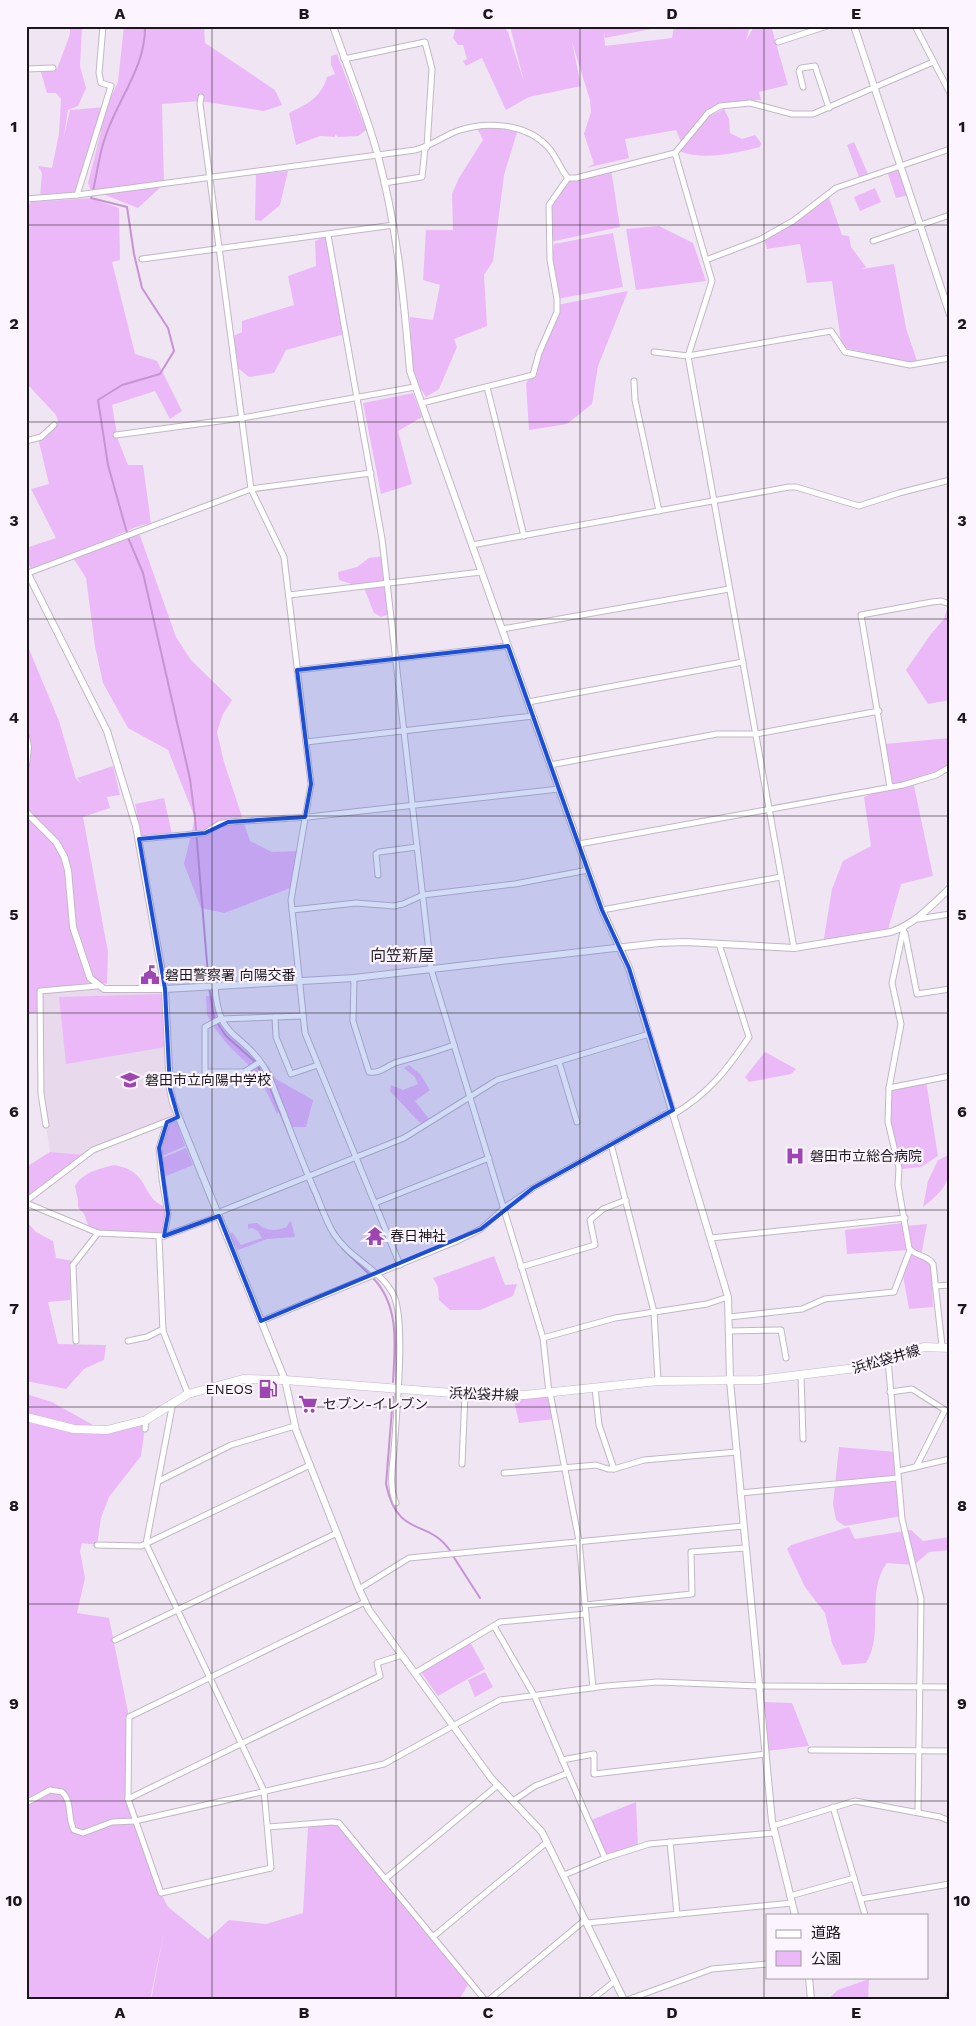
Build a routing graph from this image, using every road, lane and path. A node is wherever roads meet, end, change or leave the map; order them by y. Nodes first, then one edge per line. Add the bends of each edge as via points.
1 (103, 26) edge
2 (333, 26) edge
3 (827, 26) edge
4 (854, 26) edge
5 (915, 26) edge
6 (778, 42) dead end
7 (344, 59) junction
8 (934, 62) junction
9 (53, 68) dead end
10 (26, 69) edge
11 (803, 86) dead end
12 (875, 89) junction
13 (950, 93) edge
14 (201, 97) dead end
15 (829, 108) junction
16 (426, 148) junction
17 (950, 149) edge
18 (675, 153) junction
19 (378, 155) junction
20 (900, 165) junction
21 (210, 178) junction
22 (568, 178) junction
23 (384, 183) junction
24 (77, 195) junction
25 (26, 199) edge
26 (950, 215) edge
27 (394, 225) junction
28 (920, 225) junction
29 (328, 235) junction
30 (873, 241) dead end
31 (220, 250) junction
32 (142, 259) dead end
33 (706, 260) junction
34 (946, 294) edge
35 (950, 315) edge
36 (654, 352) dead end
37 (688, 356) junction
38 (950, 358) edge
39 (634, 381) dead end
40 (415, 387) junction
41 (487, 388) junction
42 (357, 398) junction
43 (422, 403) junction
44 (242, 418) junction
45 (54, 425) dead end
46 (116, 436) dead end
47 (26, 441) edge
48 (370, 473) junction
49 (950, 480) edge
50 (251, 489) junction
51 (714, 501) junction
52 (658, 511) junction
53 (524, 536) junction
54 (472, 545) junction
55 (27, 572) edge
56 (481, 572) junction
57 (387, 583) junction
58 (730, 589) junction
59 (288, 595) junction
60 (950, 604) edge
61 (502, 629) junction
62 (508, 646) junction
63 (396, 658) junction
64 (743, 662) junction
65 (297, 670) junction
66 (528, 702) junction
67 (879, 711) junction
68 (533, 716) junction
69 (404, 730) junction
70 (756, 734) junction
71 (26, 738) edge
72 (306, 742) junction
73 (26, 765) edge
74 (550, 765) junction
75 (950, 767) edge
76 (890, 787) junction
77 (559, 789) junction
78 (412, 805) junction
79 (769, 808) junction
80 (26, 812) edge
81 (305, 817) junction
82 (139, 839) junction
83 (578, 844) junction
84 (417, 846) junction
85 (588, 870) junction
86 (378, 875) dead end
87 (781, 877) junction
88 (950, 888) edge
89 (423, 895) junction
90 (292, 910) junction
91 (602, 910) junction
92 (950, 914) edge
93 (918, 919) junction
94 (904, 927) junction
95 (719, 944) junction
96 (617, 947) junction
97 (794, 948) junction
98 (431, 969) junction
99 (354, 978) junction
100 (300, 983) junction
101 (97, 986) junction
102 (215, 987) junction
103 (165, 989) junction
104 (950, 989) edge
105 (303, 1016) junction
106 (275, 1017) junction
107 (220, 1019) junction
108 (649, 1034) junction
109 (454, 1045) junction
110 (260, 1062) junction
111 (558, 1062) junction
112 (318, 1065) junction
113 (950, 1076) edge
114 (890, 1088) junction
115 (470, 1097) junction
116 (673, 1112) junction
117 (178, 1117) junction
118 (167, 1122) junction
119 (577, 1122) dead end
120 (46, 1125) dead end
121 (610, 1144) junction
122 (356, 1158) junction
123 (488, 1158) junction
124 (308, 1176) junction
125 (626, 1200) junction
126 (26, 1202) edge
127 (375, 1203) junction
128 (504, 1208) junction
129 (218, 1214) junction
130 (905, 1218) junction
131 (98, 1233) junction
132 (162, 1237) junction
133 (711, 1238) junction
134 (910, 1250) junction
135 (400, 1265) junction
136 (521, 1267) junction
137 (375, 1274) junction
138 (950, 1285) edge
139 (935, 1286) junction
140 (728, 1297) junction
141 (654, 1312) junction
142 (729, 1317) junction
143 (261, 1321) junction
144 (163, 1329) junction
145 (729, 1332) junction
146 (543, 1338) junction
147 (76, 1341) dead end
148 (128, 1341) dead end
149 (946, 1347) edge
150 (786, 1358) dead end
151 (888, 1360) junction
152 (801, 1375) junction
153 (285, 1380) junction
154 (658, 1381) junction
155 (730, 1382) junction
156 (595, 1388) junction
157 (398, 1389) junction
158 (890, 1392) junction
159 (550, 1393) junction
160 (188, 1394) junction
161 (465, 1394) junction
162 (173, 1402) junction
163 (26, 1416) edge
164 (146, 1420) junction
165 (295, 1426) junction
166 (145, 1429) dead end
167 (803, 1438) dead end
168 (736, 1452) junction
169 (950, 1459) edge
170 (462, 1464) dead end
171 (310, 1465) junction
172 (565, 1467) junction
173 (916, 1467) junction
174 (614, 1469) junction
175 (898, 1471) junction
176 (504, 1473) dead end
177 (898, 1478) junction
178 (158, 1481) junction
179 (740, 1493) junction
180 (396, 1503) dead end
181 (743, 1526) junction
182 (337, 1533) junction
183 (579, 1541) junction
184 (146, 1544) junction
185 (96, 1545) dead end
186 (745, 1548) junction
187 (359, 1589) junction
188 (365, 1602) junction
189 (585, 1605) junction
190 (177, 1610) junction
191 (586, 1614) junction
192 (494, 1626) junction
193 (115, 1640) dead end
194 (402, 1655) junction
195 (415, 1673) junction
196 (209, 1678) junction
197 (759, 1686) junction
198 (920, 1687) junction
199 (950, 1687) edge
200 (593, 1688) junction
201 (534, 1695) junction
202 (452, 1724) junction
203 (241, 1744) junction
204 (811, 1750) dead end
205 (919, 1750) junction
206 (950, 1751) edge
207 (766, 1754) junction
208 (562, 1760) junction
209 (568, 1773) junction
210 (498, 1785) junction
211 (264, 1791) junction
212 (128, 1799) junction
213 (513, 1801) junction
214 (26, 1803) edge
215 (833, 1808) junction
216 (918, 1812) junction
217 (135, 1821) junction
218 (950, 1821) edge
219 (268, 1827) junction
220 (774, 1829) junction
221 (547, 1842) junction
222 (670, 1842) junction
223 (605, 1858) junction
224 (564, 1875) junction
225 (854, 1878) junction
226 (385, 1879) junction
227 (950, 1884) edge
228 (791, 1899) junction
229 (860, 1899) junction
230 (677, 1914) junction
231 (795, 1914) edge
232 (865, 1914) edge
233 (586, 1921) junction
234 (434, 1936) junction
235 (766, 1964) edge
236 (809, 1978) edge
237 (614, 1981) junction
238 (950, 1992) edge
239 (485, 2000) edge
240 (489, 2000) edge
241 (592, 2000) edge
242 (625, 2000) edge
243 (811, 2000) edge
244 (948, 2000) edge

1 - 24 street via 99,73 101,84 111,86
2 - 7 street
3 - 6 street
4 - 12 street
5 - 8 street
7 - 16 street via 426,42 432,80
7 - 19 street
8 - 12 street
8 - 13 street
9 - 10 street
11 - 15 street via 799,71 815,66
12 - 15 street
12 - 20 street
14 - 21 street
15 - 18 street via 803,116 750,103 720,106 708,112
16 - 19 street
16 - 22 street via 455,132 483,125 518,129 539,138
16 - 23 street via 422,177
17 - 20 street
18 - 22 street
18 - 33 street
19 - 21 street
19 - 23 street
20 - 28 street
20 - 33 street via 836,188 793,221
21 - 24 street
21 - 31 street
22 - 41 street via 549,205 550,260 557,312 539,352 536,371 529,377
23 - 27 street
24 - 25 street
26 - 28 street
27 - 29 street
27 - 40 street via 405,302 410,371
28 - 30 street
28 - 34 street
29 - 31 street
29 - 42 street
31 - 32 street
31 - 44 street
33 - 37 street via 712,281
34 - 35 street
36 - 37 street
37 - 38 street via 832,331 845,352 910,365
37 - 51 street
39 - 52 street
40 - 42 street
40 - 43 street
41 - 43 street
41 - 53 street
42 - 44 street
42 - 48 street
43 - 54 street
44 - 46 street
44 - 50 street
45 - 47 street via 41,437
48 - 50 street
48 - 57 street
49 - 51 street via 859,506 796,487
50 - 55 street
50 - 59 street via 284,557
51 - 52 street
51 - 58 street
52 - 53 street
53 - 54 street
54 - 56 street
55 - 82 street via 107,731
56 - 57 street
56 - 61 street
57 - 59 street
57 - 63 street
58 - 61 street
58 - 64 street
59 - 65 street
60 - 67 street via 940,601 861,615
61 - 62 street
62 - 63 street
62 - 66 street
63 - 65 street
63 - 69 street
64 - 66 street
64 - 70 street
65 - 72 street
66 - 68 street
67 - 70 street
67 - 76 street
68 - 69 street
68 - 74 street
69 - 72 street
69 - 78 street
70 - 74 street via 717,734
70 - 79 street
71 - 73 street
72 - 81 street via 311,784
74 - 77 street
75 - 76 street via 936,775
76 - 79 street
77 - 78 street
77 - 83 street
78 - 81 street
78 - 84 street
79 - 83 street
79 - 87 street
80 - 101 street via 56,842 67,862 73,927 90,978
81 - 82 street via 228,822 205,833
81 - 90 street via 290,900
82 - 103 street
83 - 85 street
84 - 86 street via 376,854
84 - 89 street
85 - 89 street via 514,884
85 - 91 street
87 - 91 street
87 - 97 street
88 - 93 street
89 - 90 street via 394,906 356,903
89 - 98 street
90 - 100 street
91 - 96 street
92 - 93 street
93 - 94 street
94 - 97 street
94 - 104 street via 917,994
94 - 114 street via 892,983 901,1024
95 - 96 street via 677,942
95 - 97 street
95 - 116 street via 749,1037 727,1070 696,1101
96 - 98 street
96 - 108 street via 629,968
98 - 99 street
98 - 109 street
99 - 100 street
99 - 109 street via 353,1021 369,1072 380,1072 397,1062 416,1059
100 - 102 street
100 - 105 street
101 - 103 street via 104,989
101 - 120 street via 40,991 41,1094
102 - 103 street
102 - 107 street
103 - 117 street via 170,1089
105 - 106 street
105 - 112 street via 304,1033
106 - 107 street
106 - 112 street via 276,1037 291,1074
107 - 110 street
107 - 110 street via 205,1027 204,1072 244,1072
108 - 111 street
108 - 116 street
109 - 115 street
110 - 124 street via 270,1079
111 - 115 street via 497,1080
111 - 119 street
112 - 122 street
113 - 114 street
114 - 130 street via 888,1122 899,1168 898,1184
115 - 122 street via 404,1138
115 - 123 street
116 - 121 street
116 - 133 street
117 - 118 street
117 - 129 street
118 - 126 street via 93,1150
118 - 132 street via 159,1148 168,1214
121 - 125 street
121 - 128 street
122 - 124 street
122 - 127 street
123 - 127 street
123 - 128 street
124 - 129 street
124 - 137 street via 334,1235
125 - 136 street via 604,1209 590,1220 595,1245
125 - 141 street
126 - 131 street
127 - 135 street
128 - 135 street via 482,1229
128 - 136 street
129 - 132 street
129 - 143 street
130 - 133 street
130 - 134 street
131 - 132 street
131 - 147 street via 73,1265
132 - 144 street
133 - 140 street
134 - 139 street via 931,1261
134 - 142 street via 894,1292 825,1299 802,1309
135 - 137 street
136 - 146 street
137 - 143 street
137 - 157 street via 391,1292 398,1317
138 - 139 street
139 - 149 street
140 - 141 street via 707,1304
140 - 142 street
141 - 146 street via 615,1318
141 - 154 street
142 - 145 street
143 - 153 street
144 - 148 street
144 - 160 street
145 - 150 street via 781,1330
145 - 155 street
146 - 159 street
149 - 151 main road, 浜松袋井線 via 924,1348
151 - 152 main road, 浜松袋井線 via 864,1367
151 - 158 street
152 - 155 main road, 浜松袋井線
152 - 167 street
153 - 157 main road, 浜松袋井線
153 - 160 main road, 浜松袋井線 via 243,1379
153 - 165 street
154 - 155 main road, 浜松袋井線
154 - 156 main road, 浜松袋井線
155 - 168 street
156 - 159 main road, 浜松袋井線
156 - 174 street via 599,1425
157 - 161 main road, 浜松袋井線
157 - 180 street via 392,1480
158 - 173 street via 912,1389 945,1410
158 - 175 street
159 - 161 main road, 浜松袋井線
159 - 172 street
160 - 162 main road, 浜松袋井線
161 - 170 street
162 - 164 main road, 浜松袋井線
162 - 178 street
163 - 164 main road, 浜松袋井線 via 85,1430 107,1430
164 - 166 street
165 - 171 street
165 - 178 street via 231,1445
168 - 174 street via 644,1460
168 - 179 street
169 - 173 street
171 - 182 street
171 - 184 street
172 - 174 street via 596,1465
172 - 176 street
172 - 183 street
173 - 175 street
175 - 177 street
177 - 179 street
177 - 198 street via 902,1519 920,1587
178 - 184 street
179 - 181 street
181 - 183 street
181 - 186 street
182 - 187 street
182 - 190 street
183 - 187 street via 409,1558
183 - 189 street
184 - 185 street
184 - 190 street
186 - 189 street via 691,1552 692,1594
186 - 197 street
187 - 188 street
188 - 194 street
188 - 196 street
189 - 191 street
190 - 193 street
190 - 196 street
191 - 192 street via 500,1622
191 - 200 street
192 - 195 street
192 - 201 street
194 - 195 street
194 - 203 street via 377,1663 380,1676
195 - 202 street
196 - 203 street
196 - 212 street via 129,1717
197 - 198 street
197 - 200 street via 658,1682
197 - 207 street
198 - 199 street
198 - 205 street
200 - 201 street
201 - 202 street via 500,1700
201 - 208 street
202 - 210 street
202 - 211 street via 384,1764
203 - 211 street
203 - 212 street
204 - 205 street
205 - 206 street
205 - 216 street
207 - 208 street via 594,1774 594,1754
207 - 220 street
208 - 209 street
209 - 213 street via 535,1786
209 - 223 street
210 - 213 street
210 - 226 street
211 - 217 street
211 - 219 street
212 - 217 street
213 - 221 street
214 - 217 street via 50,1790 62,1792 70,1810 72,1826 78,1832 112,1822
215 - 216 street via 855,1801
215 - 220 street
215 - 225 street
216 - 218 street
217 - 219 street via 161,1893 270,1868
219 - 226 street via 339,1824
220 - 222 street
220 - 228 street
221 - 224 street
221 - 234 street
222 - 223 street via 649,1844
222 - 230 street
223 - 224 street
224 - 233 street
225 - 228 street
225 - 229 street
226 - 234 street
227 - 229 street
228 - 230 street
228 - 231 street
229 - 232 street
230 - 233 street
233 - 237 street
233 - 240 street
234 - 239 street
235 - 242 street via 712,1969
236 - 243 street
237 - 241 street
237 - 242 street
238 - 244 street

